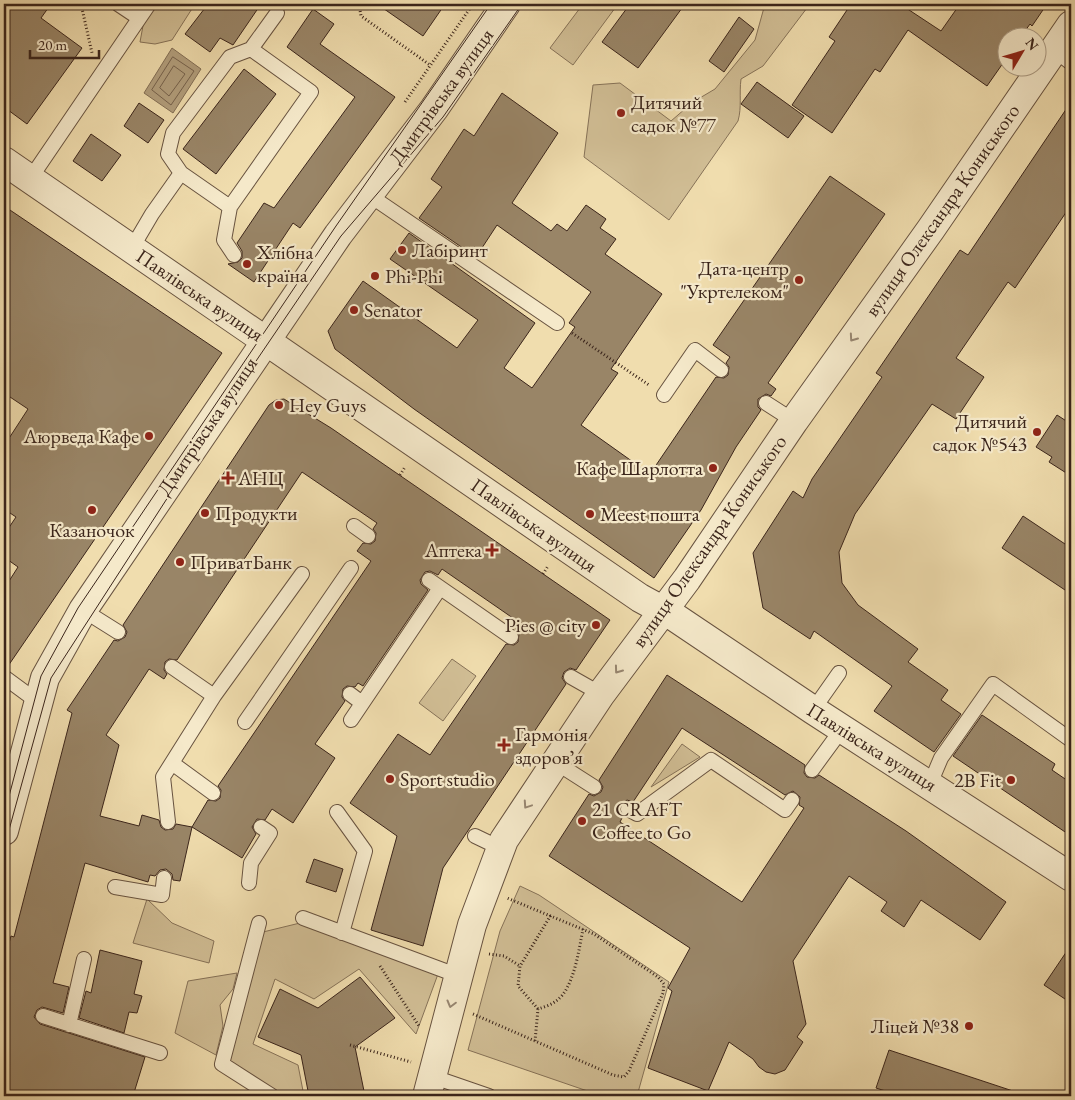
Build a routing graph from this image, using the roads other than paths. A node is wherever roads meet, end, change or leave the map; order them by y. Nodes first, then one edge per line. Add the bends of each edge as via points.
1 (118, 4) edge
2 (149, 4) edge
3 (506, 4) edge
4 (276, 13) dead end
5 (139, 18) junction
6 (1071, 25) edge
7 (251, 49) junction
8 (1062, 56) edge
9 (4, 161) edge
10 (181, 173) junction
11 (30, 179) junction
12 (368, 194) junction
13 (230, 207) junction
14 (132, 248) junction
15 (234, 255) dead end
16 (556, 323) road end
17 (265, 339) junction
18 (721, 370) dead end
19 (664, 395) road end
20 (766, 403) dead end
21 (794, 420) junction
22 (354, 526) dead end
23 (368, 536) dead end
24 (351, 568) dead end
25 (302, 574) dead end
26 (83, 610) junction
27 (662, 611) junction
28 (118, 632) dead end
29 (511, 637) dead end
30 (172, 667) dead end
31 (839, 673) dead end
32 (4, 677) edge
33 (572, 677) dead end
34 (350, 694) dead end
35 (601, 694) junction
36 (214, 696) junction
37 (38, 702) junction
38 (362, 703) junction
39 (813, 710) junction
40 (351, 720) dead end
41 (245, 722) dead end
42 (842, 729) junction
43 (1071, 740) edge
44 (555, 762) junction
45 (172, 764) junction
46 (812, 770) dead end
47 (930, 784) junction
48 (594, 787) dead end
49 (213, 792) dead end
50 (792, 800) dead end
51 (628, 809) dead end
52 (337, 812) dead end
53 (168, 822) dead end
54 (261, 827) dead end
55 (4, 831) edge
56 (475, 836) dead end
57 (500, 848) junction
58 (1071, 877) edge
59 (164, 878) dead end
60 (249, 883) dead end
61 (115, 887) dead end
62 (303, 918) dead end
63 (259, 924) dead end
64 (342, 933) junction
65 (84, 959) dead end
66 (459, 976) junction
67 (43, 1016) dead end
68 (69, 1025) junction
69 (160, 1053) dead end
70 (426, 1079) edge
71 (272, 1096) edge
72 (489, 1096) edge

1 - 5 lane
2 - 5 lane
3 - 12 street, Дмитрівська вулиця via 434,109
4 - 7 lane
5 - 11 lane
6 - 8 street, вулиця Олександра Кониського
7 - 10 lane via 230,57 173,133 168,154
7 - 13 lane via 311,92
8 -> 21 street, вулиця Олександра Кониського via 931,228
9 - 11 street, Павлівська вулиця
10 - 13 lane
10 - 14 lane
11 - 14 street, Павлівська вулиця
12 - 16 lane
12 - 17 street, Дмитрівська вулиця
13 - 15 lane via 224,240
14 - 17 street, Павлівська вулиця
17 - 26 street, Дмитрівська вулиця
17 - 27 street, Павлівська вулиця
18 - 19 lane via 695,350
20 - 21 lane
21 - 27 street, вулиця Олександра Кониського
22 - 23 lane
24 - 41 lane via 298,658
25 - 36 lane
26 - 28 lane
26 - 37 street, Дмитрівська вулиця via 45,678
27 -> 35 street, вулиця Олександра Кониського
27 - 39 street, Павлівська вулиця
29 - 38 lane via 435,584
30 - 36 lane
31 - 39 lane
32 - 37 lane
33 - 35 lane
34 - 38 lane
35 - 44 street, вулиця Олександра Кониського
36 - 45 lane
37 - 55 street, Дмитрівська вулиця
38 - 40 lane
39 - 42 street, Павлівська вулиця
42 - 46 lane
42 - 47 street, Павлівська вулиця
43 - 47 lane via 993,684 941,758
44 - 48 lane
44 -> 57 street, вулиця Олександра Кониського
45 - 49 lane
45 - 53 lane via 163,777
47 - 58 street, Павлівська вулиця
50 - 51 lane via 785,810 711,760 637,814
52 - 64 lane via 365,851
54 - 60 lane via 270,833 251,863
56 - 57 lane
57 - 66 street, вулиця Олександра Кониського via 472,925
59 - 61 lane via 162,895
62 - 64 lane
63 - 71 lane via 222,1064
64 - 66 lane
65 - 68 lane
66 -> 70 street, вулиця Олександра Кониського
67 - 68 lane
68 - 69 lane
70 - 72 lane

